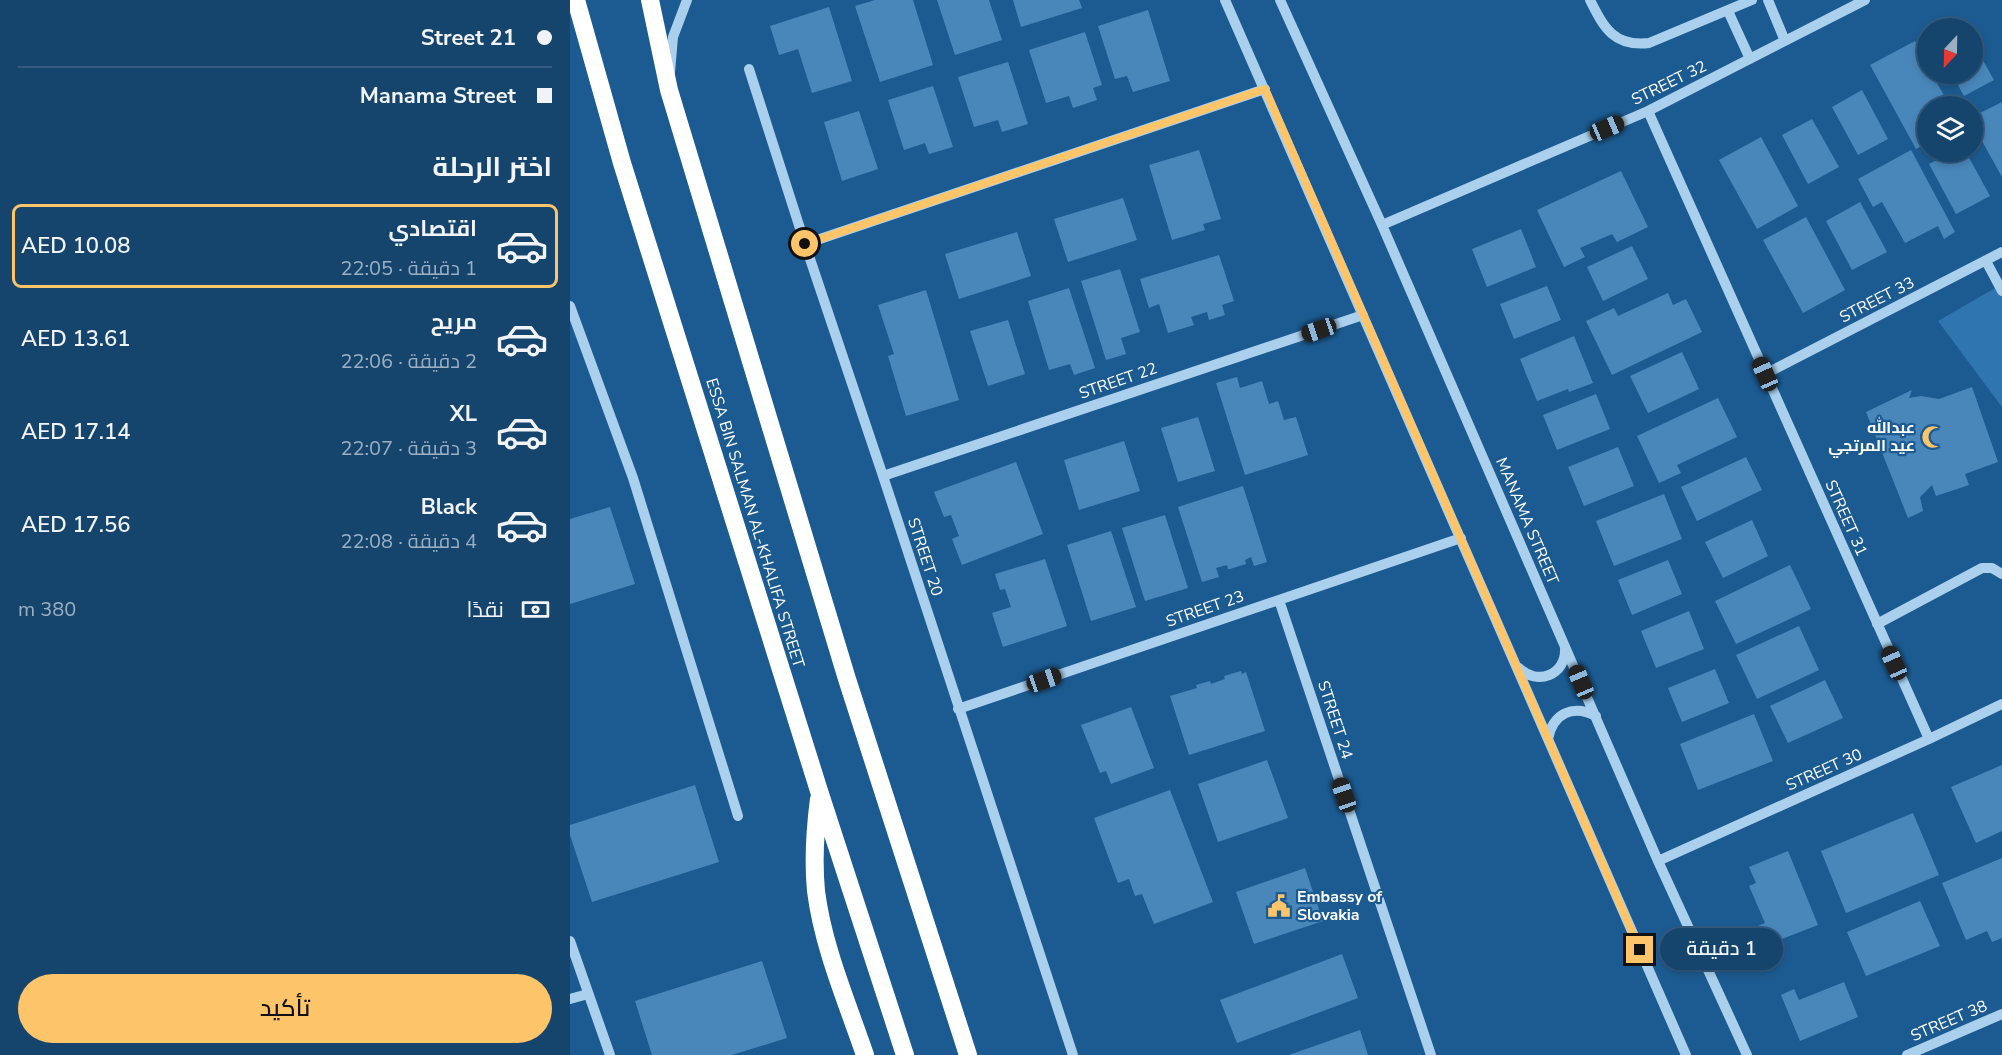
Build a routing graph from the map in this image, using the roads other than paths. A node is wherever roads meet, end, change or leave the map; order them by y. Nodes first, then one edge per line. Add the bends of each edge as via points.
1 (576, 0) edge
2 (650, 0) edge
3 (687, 0) edge
4 (1225, 0) edge
5 (1280, 0) edge
6 (1590, 0) edge
7 (1752, 0) edge
8 (1768, 0) edge
9 (1864, 0) edge
10 (1728, 11) junction
11 (1785, 41) junction
12 (1750, 59) junction
13 (749, 69) dead end
14 (1265, 89) junction
15 (669, 90) junction
16 (1648, 111) junction
17 (1382, 225) junction
18 (805, 244) junction
19 (2002, 252) edge
20 (1986, 261) junction
21 (2002, 291) edge
22 (570, 306) edge
23 (1363, 315) junction
24 (1765, 374) junction
25 (884, 476) junction
26 (1461, 538) junction
27 (2002, 574) edge
28 (1279, 600) junction
29 (1877, 624) junction
30 (1565, 647) junction
31 (1515, 662) junction
32 (2002, 704) edge
33 (958, 709) junction
34 (1596, 716) junction
35 (1548, 739) junction
36 (1929, 740) junction
37 (820, 794) junction
38 (738, 816) dead end
39 (1658, 861) junction
40 (570, 941) edge
41 (588, 994) junction
42 (570, 999) edge
43 (2002, 1014) edge
44 (610, 1055) edge
45 (864, 1055) edge
46 (905, 1055) edge
47 (968, 1055) edge
48 (1073, 1055) edge
49 (1431, 1055) edge
50 (1686, 1055) edge
51 (1747, 1055) edge
52 (1907, 1055) edge

1 - 37 highway, ESSA BIN SALMAN AL-KHALIFA STREET via 622,163
2 - 15 highway
3 - 15 street via 673,37
4 - 14 street
5 - 17 street, MANAMA STREET
6 - 10 street via 1609,31 1632,44 1649,43
7 - 10 street
8 - 11 street
9 - 11 street, STREET 32
10 - 12 street
11 - 12 street, STREET 32
12 - 16 street, STREET 32
13 - 18 street, STREET 20
14 - 18 street
14 - 23 street
15 - 47 highway via 847,679
16 - 17 street, STREET 32
16 - 24 street, STREET 31
17 - 30 street, MANAMA STREET
18 - 25 street, STREET 20
19 - 20 street, STREET 33
20 - 21 street
20 - 24 street, STREET 33
22 - 38 street via 633,478
23 - 25 street, STREET 22
23 - 26 street
24 - 29 street, STREET 31
25 - 33 street, STREET 20
26 - 28 street, STREET 23
26 - 31 street
27 - 29 street via 1982,568
28 - 33 street, STREET 23
28 - 49 street, STREET 24
29 - 36 street, STREET 31
30 - 31 street via 1564,661 1549,676 1533,677
30 - 34 street, MANAMA STREET
31 - 35 street
32 - 36 street, STREET 30
33 - 48 street, STREET 20
34 - 35 street via 1581,710 1564,714 1550,729
34 - 39 street, MANAMA STREET
35 - 50 street
36 - 39 street, STREET 30
37 - 45 highway via 814,867 820,916
37 - 46 highway, ESSA BIN SALMAN AL-KHALIFA STREET
39 - 51 street, MANAMA STREET
40 - 41 street
41 - 42 street
41 - 44 street
43 - 52 street, STREET 38

